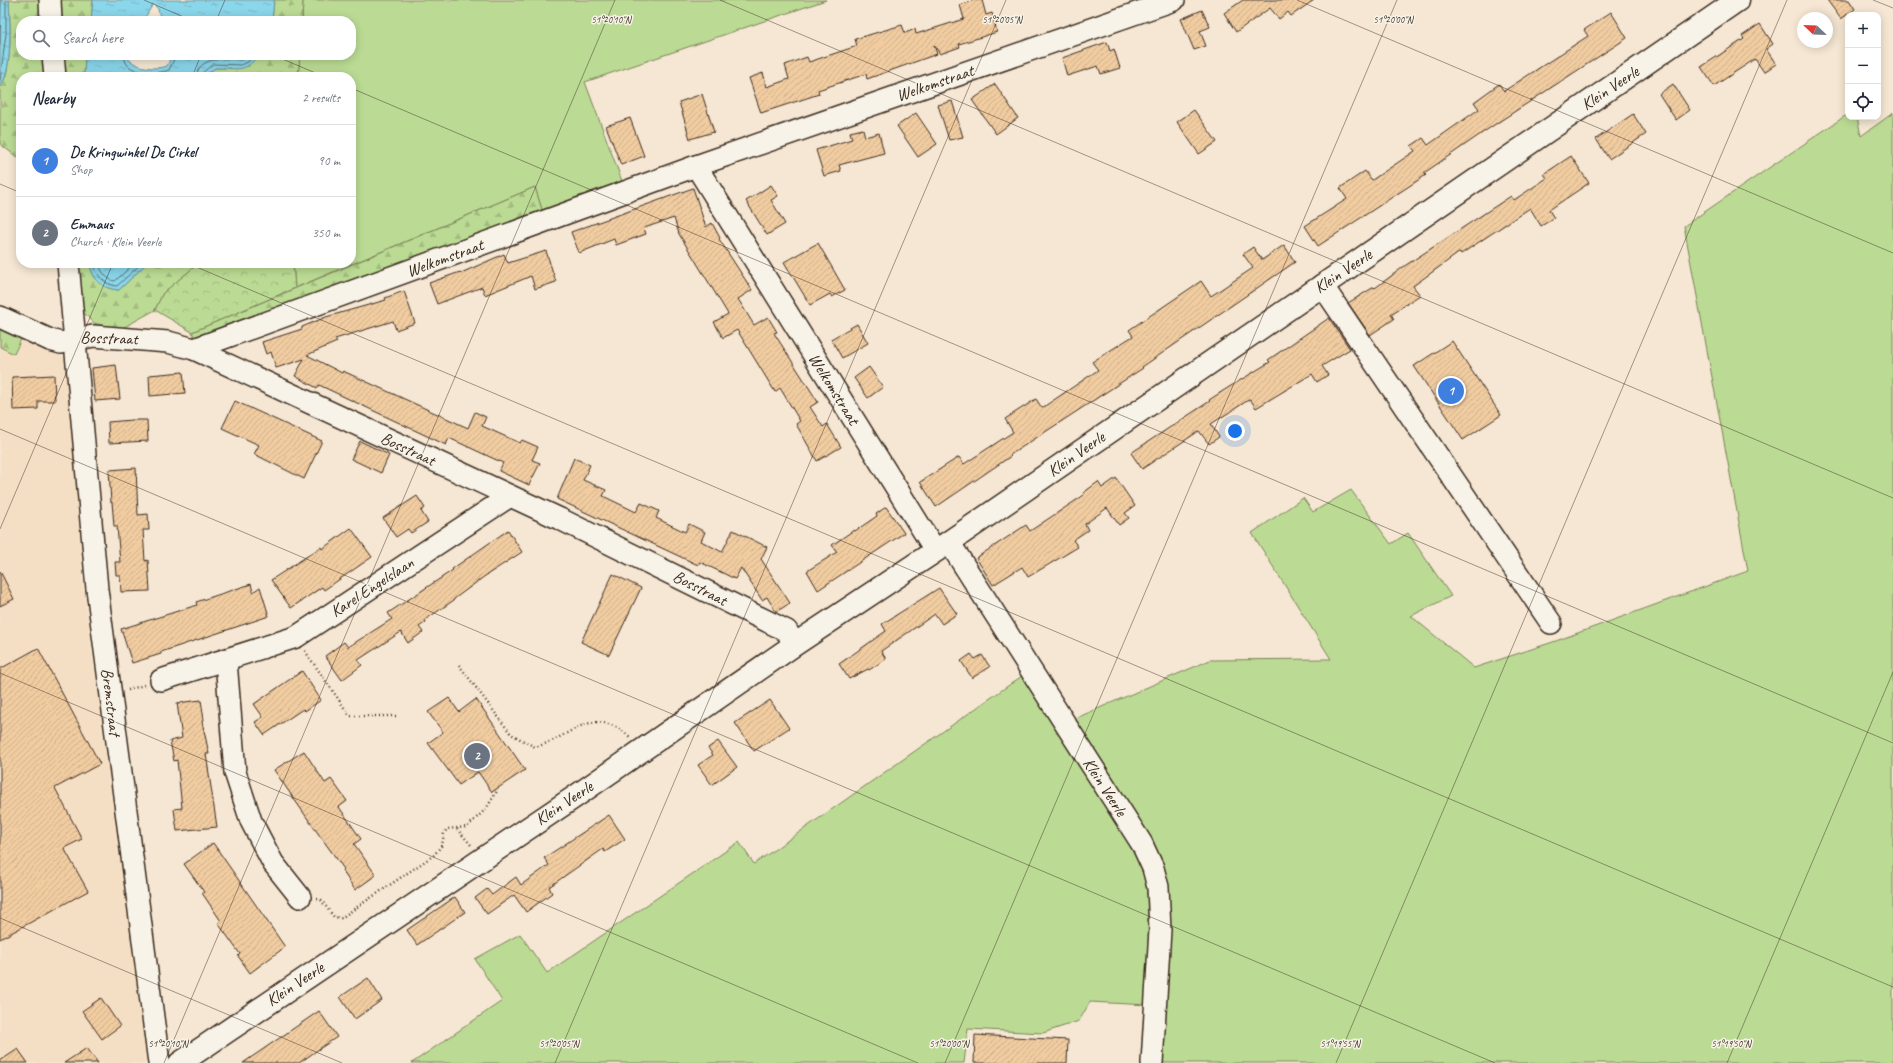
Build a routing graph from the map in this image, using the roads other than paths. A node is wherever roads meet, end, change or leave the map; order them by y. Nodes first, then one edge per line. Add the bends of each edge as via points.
1 (50, 0) edge
2 (1174, 0) edge
3 (1738, 0) edge
4 (51, 16) edge
5 (53, 60) edge
6 (55, 72) edge
7 (696, 166) junction
8 (68, 268) edge
9 (1322, 285) junction
10 (0, 317) edge
11 (74, 340) junction
12 (194, 349) junction
13 (510, 496) junction
14 (942, 546) junction
15 (1551, 623) dead end
16 (794, 645) junction
17 (226, 661) junction
18 (161, 680) road end
19 (300, 897) road end
20 (159, 1063) edge
21 (180, 1063) edge
22 (1152, 1063) edge

1 - 4 street
2 - 7 street, Welkomstraat
3 - 9 main road, Klein Veerle
5 - 6 street
7 - 12 street, Welkomstraat
7 - 14 street, Welkomstraat
8 - 11 street, Bosstraat
9 - 14 main road, Klein Veerle
9 - 15 street
10 - 11 street via 50,340 61,343
11 - 12 street, Bosstraat via 93,336 168,342
11 - 20 street, Bremstraat via 97,589
12 - 13 street, Bosstraat
13 - 16 street, Bosstraat via 560,518 786,631
13 - 17 street, Karel Engelslaan via 296,637
14 - 16 main road, Klein Veerle
14 - 22 street, Klein Veerle via 1142,844 1153,868 1158,887 1160,930
16 - 21 main road, Klein Veerle
17 - 18 street, Karel Engelslaan
17 - 19 street via 235,772 251,821 273,863

